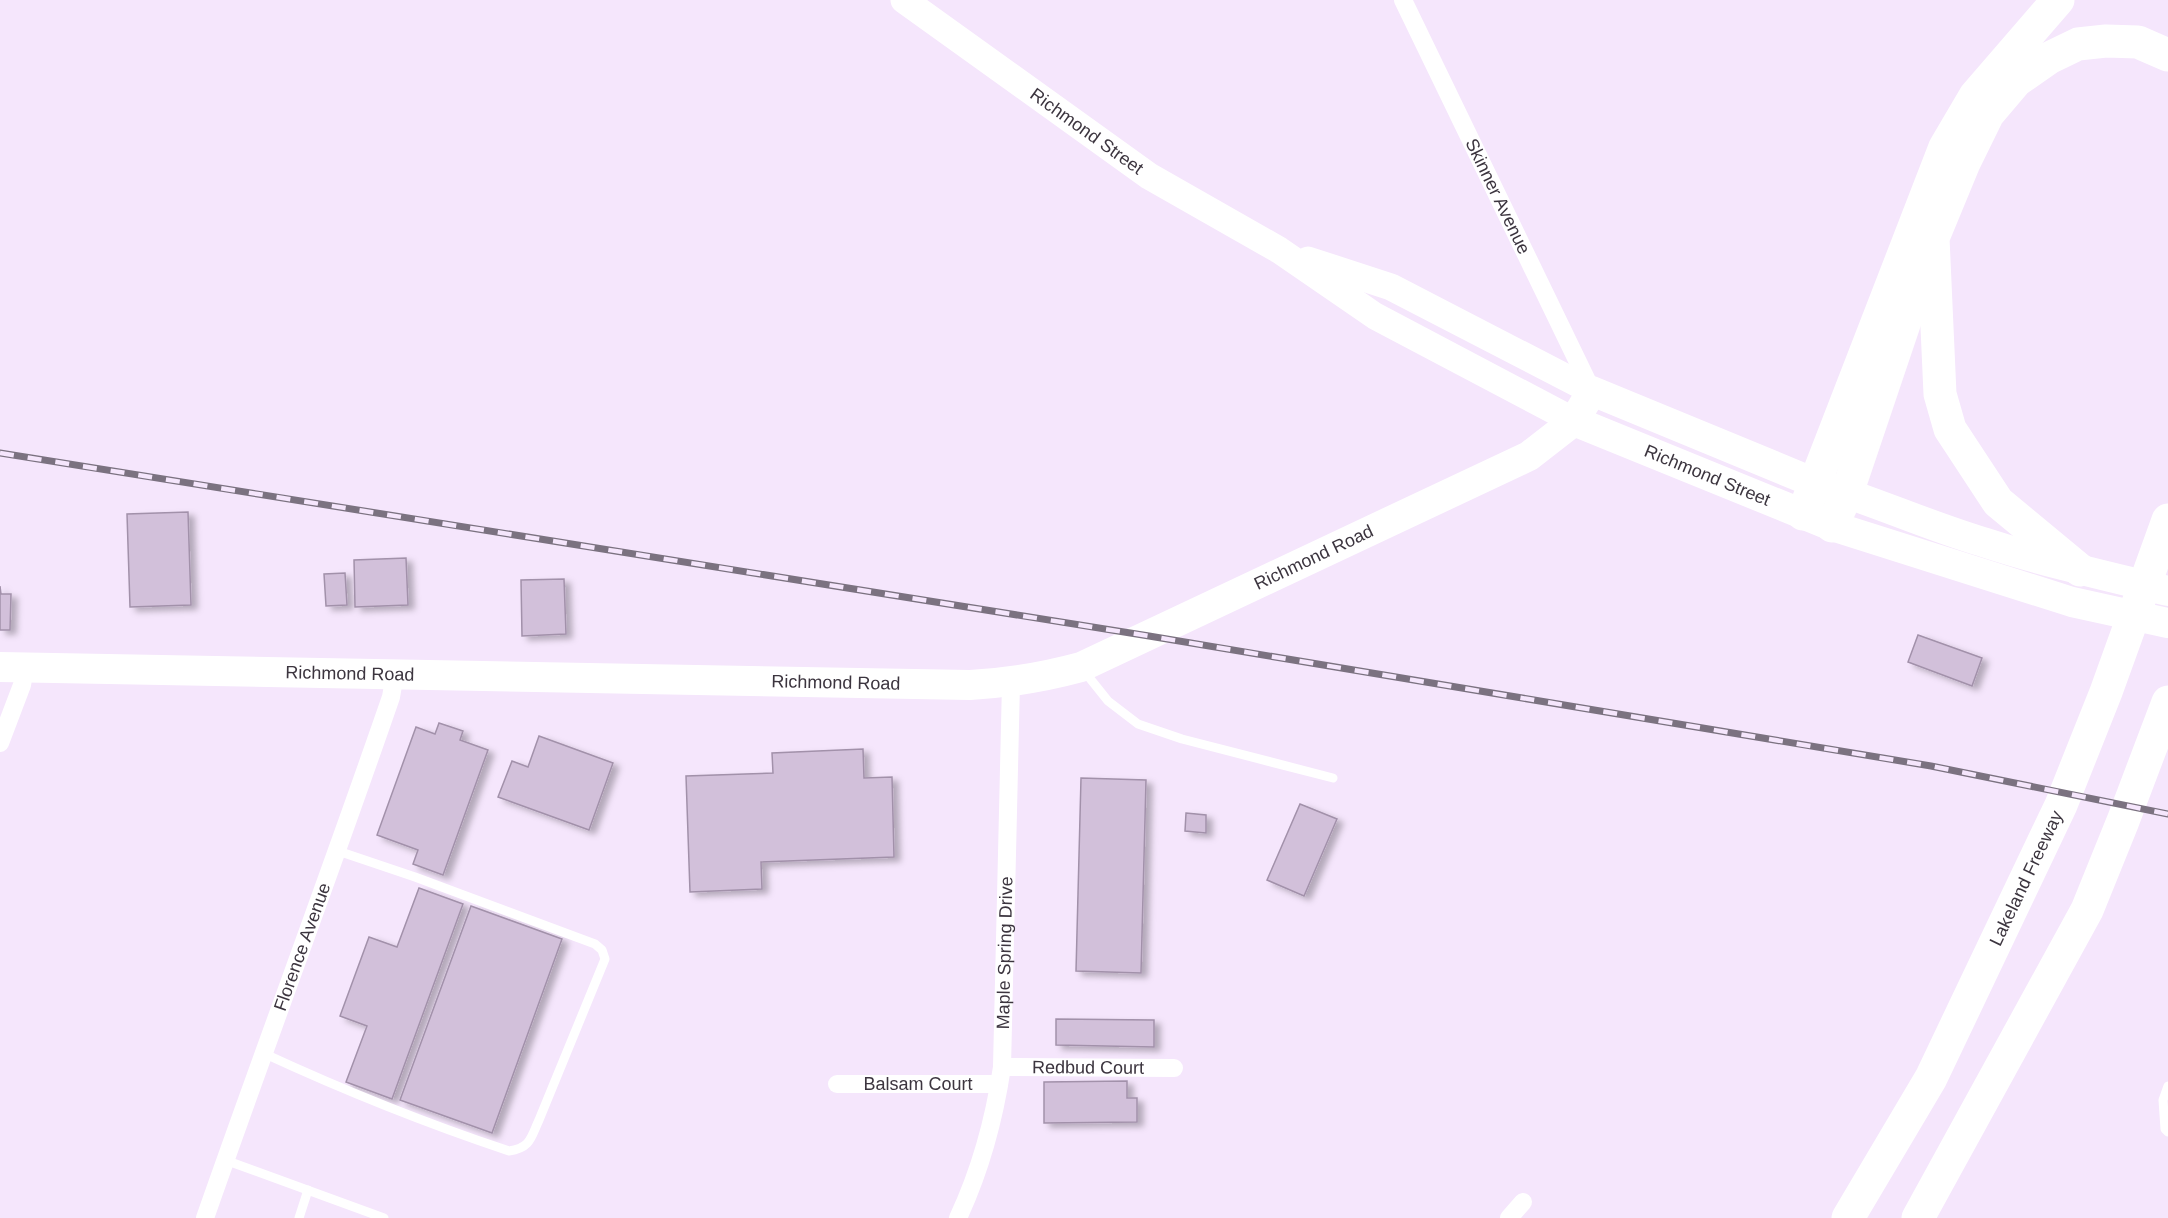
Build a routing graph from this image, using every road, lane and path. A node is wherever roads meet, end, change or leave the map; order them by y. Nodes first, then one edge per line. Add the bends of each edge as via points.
1 (904, 0) edge
2 (1403, 0) edge
3 (2058, 0) edge
4 (2168, 55) edge
5 (1933, 238) junction
6 (1279, 250) junction
7 (1592, 391) junction
8 (1574, 421) junction
9 (1815, 483) junction
10 (1847, 493) junction
11 (1803, 514) junction
12 (2168, 520) edge
13 (1833, 526) junction
14 (2080, 570) junction
15 (2168, 591) edge
16 (2168, 623) edge
17 (1081, 667) junction
18 (13, 668) edge
19 (395, 674) junction
20 (1011, 682) junction
21 (2168, 702) edge
22 (0, 743) edge
23 (1333, 778) dead end
24 (338, 851) junction
25 (263, 1053) junction
26 (1174, 1068) dead end
27 (1001, 1076) junction
28 (837, 1084) dead end
29 (2168, 1086) edge
30 (2168, 1132) edge
31 (225, 1160) junction
32 (308, 1190) junction
33 (1523, 1202) dead end
34 (205, 1218) edge
35 (299, 1218) edge
36 (384, 1218) edge
37 (958, 1218) edge
38 (1509, 1218) edge
39 (1848, 1218) edge
40 (1918, 1218) edge

1 - 6 main road, Richmond Street via 1149,176
2 - 7 street, Skinner Avenue
3 - 9 highway via 1975,96 1945,147
4 - 5 highway via 2138,42 2078,44 2016,81 1988,114
5 - 10 highway
5 - 14 highway via 1940,394 1950,429 1998,502
6 - 7 main road, Richmond Street via 1391,287
6 - 8 main road, Richmond Street via 1375,316
7 - 8 main road, Richmond Road
7 - 9 main road, Richmond Street
8 - 11 main road, Richmond Street
8 - 17 main road, Richmond Road via 1529,456
9 - 10 main road, Richmond Street
9 - 11 highway
10 - 13 highway
10 - 14 main road, Richmond Street via 1982,542
11 - 13 main road, Richmond Street
12 - 39 highway, Lakeland Freeway via 2061,805 1931,1078
13 - 16 main road, Richmond Street via 2072,602
14 - 15 main road, Richmond Street
17 - 20 main road, Richmond Road
17 - 23 lane via 1108,701 1138,724
18 - 19 main road, Richmond Road
18 - 22 street via 22,684
19 - 20 main road, Richmond Road via 970,685
19 - 24 street, Florence Avenue via 392,697
20 - 27 street, Maple Spring Drive
21 - 40 highway via 2086,910
24 - 25 street, Florence Avenue
24 - 25 lane via 596,944 605,958 531,1137 519,1150 510,1151 339,1088
25 - 31 street, Florence Avenue
26 - 27 street, Redbud Court
27 - 28 street, Balsam Court
27 - 37 street, Maple Spring Drive via 986,1149
29 - 30 lane via 2163,1100
31 - 32 lane
31 - 34 street, Florence Avenue
32 - 35 lane
32 - 36 lane
33 - 38 street

